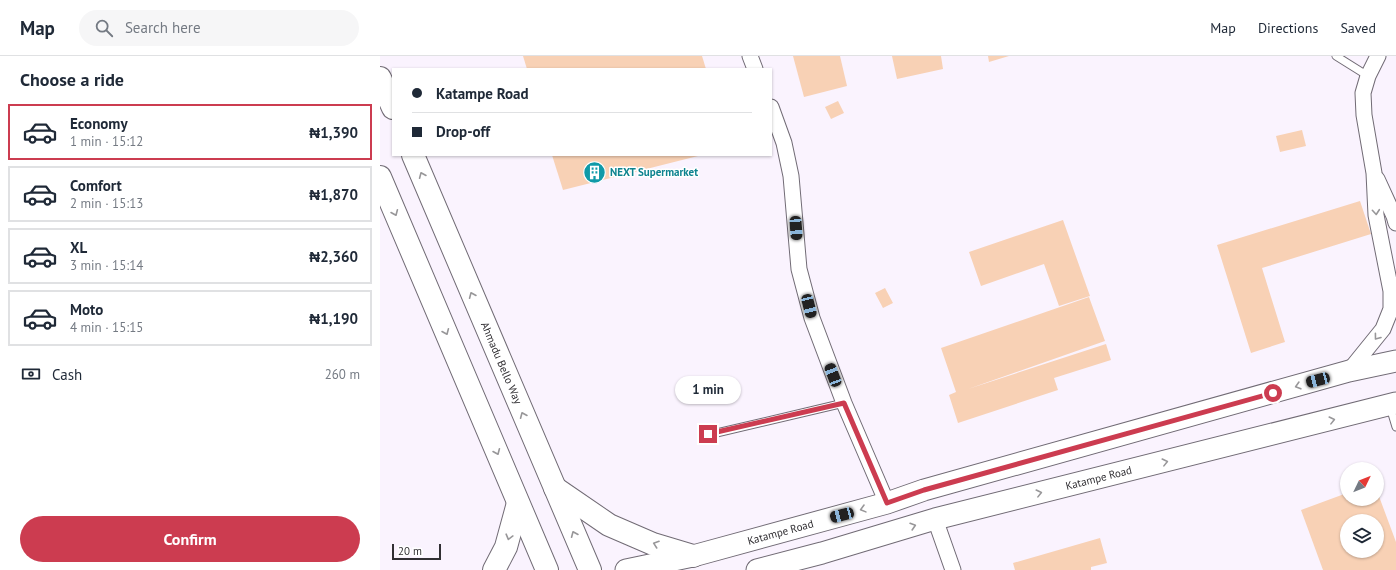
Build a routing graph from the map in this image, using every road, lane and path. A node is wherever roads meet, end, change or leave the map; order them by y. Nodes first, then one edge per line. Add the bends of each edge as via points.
1 (750, 56) edge
2 (1336, 56) edge
3 (1378, 56) edge
4 (755, 68) edge
5 (1368, 76) junction
6 (380, 78) edge
7 (392, 106) edge
8 (772, 110) edge
9 (413, 156) edge
10 (1374, 173) junction
11 (380, 177) edge
12 (1396, 223) edge
13 (1396, 361) edge
14 (1349, 371) junction
15 (844, 403) junction
16 (1393, 404) edge
17 (1396, 427) edge
18 (708, 434) dead end
19 (555, 488) junction
20 (518, 503) junction
21 (887, 503) junction
22 (935, 519) junction
23 (693, 556) junction
24 (494, 570) edge
25 (547, 570) edge
26 (590, 570) edge
27 (626, 570) edge
28 (757, 570) edge
29 (953, 570) edge

1 - 4 street
2 - 5 lane
3 - 5 street
5 - 10 street via 1363,93 1364,115
6 - 7 main road
8 - 15 street via 784,142 791,176 799,269 812,318
19 -> 9 main road, Ahmadu Bello Way
10 - 12 street
10 -> 14 street via 1376,215 1391,290 1391,309 1383,329
11 -> 20 main road
13 - 14 main road, Katampe Road
14 -> 21 main road, Katampe Road via 924,490
15 - 18 lane
15 - 21 street
16 - 17 lane
22 -> 16 main road, Katampe Road
23 -> 19 main road via 652,544 609,525
26 -> 19 main road, Ahmadu Bello Way
20 -> 24 main road via 506,547
20 - 25 main road
21 -> 23 main road, Katampe Road
28 -> 22 main road, Katampe Road
22 - 29 street
23 - 27 main road, Katampe Road

